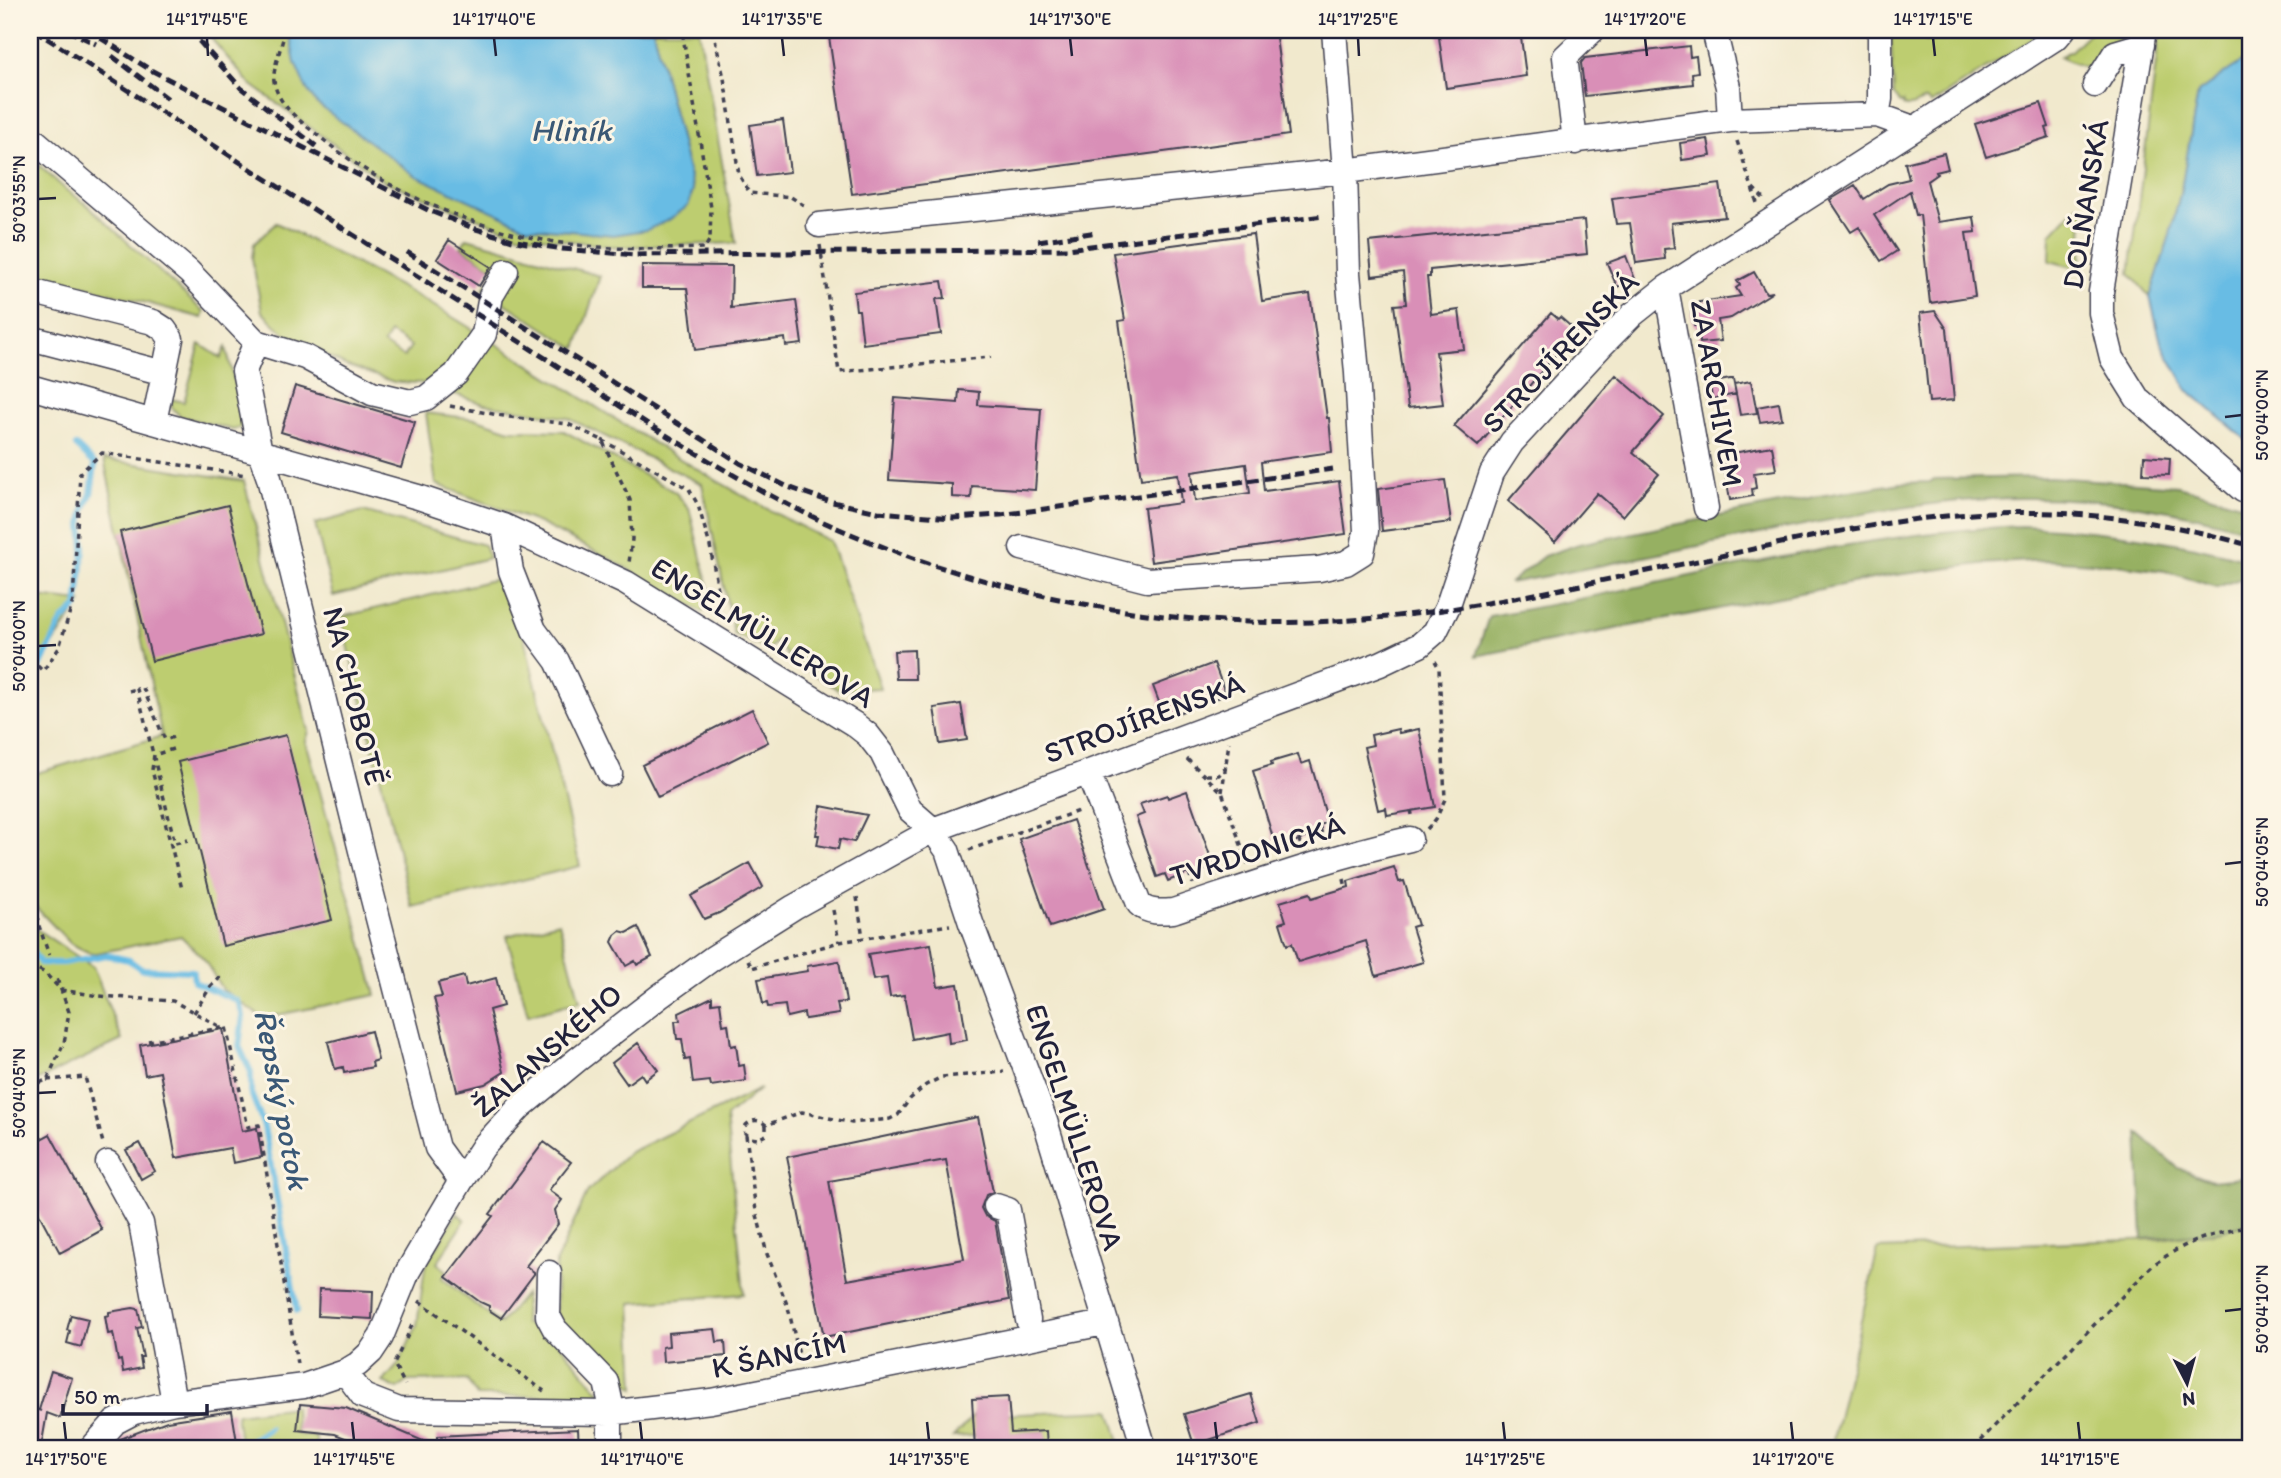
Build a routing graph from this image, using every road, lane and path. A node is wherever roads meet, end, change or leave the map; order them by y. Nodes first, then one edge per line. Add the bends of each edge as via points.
1 (285, 30) edge
2 (682, 30) edge
3 (1334, 30) edge
4 (1593, 30) edge
5 (1714, 30) edge
6 (1880, 30) edge
7 (2063, 30) edge
8 (2143, 37) edge
9 (2095, 85) dead end
10 (1877, 115) junction
11 (1720, 121) junction
12 (1913, 128) junction
13 (30, 137) edge
14 (1575, 142) junction
15 (1346, 171) junction
16 (1752, 186) junction
17 (1775, 196) dead end
18 (1768, 224) junction
19 (818, 225) dead end
20 (506, 271) dead end
21 (1666, 288) junction
22 (30, 291) edge
23 (30, 338) edge
24 (256, 342) junction
25 (164, 373) junction
26 (30, 387) edge
27 (446, 406) dead end
28 (154, 422) junction
29 (602, 440) junction
30 (260, 452) junction
31 (254, 476) dead end
32 (2251, 495) edge
33 (1706, 508) dead end
34 (504, 526) junction
35 (1022, 548) dead end
36 (626, 583) junction
37 (712, 636) junction
38 (30, 659) edge
39 (1439, 668) dead end
40 (137, 689) junction
41 (128, 691) dead end
42 (1228, 734) dead end
43 (173, 737) dead end
44 (173, 749) dead end
45 (1181, 752) dead end
46 (154, 755) junction
47 (1227, 765) junction
48 (1088, 772) junction
49 (610, 774) dead end
50 (1204, 775) junction
51 (1223, 792) junction
52 (1090, 807) dead end
53 (933, 830) junction
54 (1417, 835) joint
55 (188, 840) dead end
56 (964, 852) dead end
57 (30, 876) edge
58 (1255, 883) junction
59 (855, 888) dead end
60 (182, 889) dead end
61 (831, 901) dead end
62 (950, 925) dead end
63 (863, 938) junction
64 (839, 943) junction
65 (745, 952) dead end
66 (49, 955) dead end
67 (30, 965) edge
68 (57, 975) dead end
69 (223, 975) dead end
70 (61, 990) junction
71 (194, 1013) junction
72 (221, 1028) junction
73 (148, 1041) dead end
74 (1004, 1072) dead end
75 (47, 1080) junction
76 (30, 1086) edge
77 (766, 1125) junction
78 (746, 1133) junction
79 (108, 1163) joint
80 (461, 1181) junction
81 (996, 1206) dead end
82 (2251, 1226) edge
83 (549, 1273) dead end
84 (417, 1299) dead end
85 (1028, 1320) dead end
86 (1104, 1323) junction
87 (799, 1354) dead end
88 (298, 1364) dead end
89 (394, 1364) dead end
90 (345, 1372) junction
91 (405, 1385) dead end
92 (546, 1392) dead end
93 (174, 1402) junction
94 (609, 1413) junction
95 (92, 1448) edge
96 (610, 1448) edge
97 (1144, 1448) edge
98 (1973, 1448) edge

1 - 2 path via 273,80 294,116 354,164 424,201 505,232 577,245 705,248 712,208
3 - 15 street
4 - 14 street via 1565,57
5 - 11 street via 1728,87
6 - 10 street
7 - 12 street, STROJÍRENSKÁ
8 - 9 street via 2115,53
8 - 32 street, DOLŇANSKÁ via 2101,292 2105,336 2112,358 2137,398
10 - 11 street
10 - 12 street
11 - 14 street
11 - 16 path
12 - 18 street, STROJÍRENSKÁ
13 - 24 street via 189,272
14 - 15 street
15 - 19 street
15 - 35 street via 1348,273 1366,531 1362,553 1319,569 1147,580
16 - 17 path via 1762,197
16 - 18 path
18 - 21 street, STROJÍRENSKÁ
20 - 24 street via 491,296 484,334 456,374 426,398 410,402 372,393 304,357
21 - 33 street, ZA ARCHIVEM
21 - 48 street, STROJÍRENSKÁ via 1601,346 1501,457 1447,608 1428,641 1380,664
22 - 25 street via 153,322 171,339
23 - 25 street
24 - 30 street, NA CHOBOTĚ via 244,371
25 - 28 street
26 - 28 street
27 - 29 path via 568,424
28 - 30 street
29 - 36 path via 630,500 632,539
29 - 37 path via 689,489 698,505 720,600
30 - 34 street, ENGELMÜLLEROVA
30 - 80 street, NA CHOBOTĚ via 437,1148
31 - 38 path via 102,453 80,472 73,601 59,648 43,671
34 - 36 street, ENGELMÜLLEROVA
34 - 49 street via 511,571 534,630 558,660
36 - 37 street, ENGELMÜLLEROVA
37 - 53 street, ENGELMÜLLEROVA via 868,736 882,753 910,810
39 - 54 path via 1445,799 1436,819
40 - 41 path
40 - 43 path via 142,688 164,740
40 - 46 path
42 - 47 path
44 - 46 path
45 - 50 path
46 - 55 path via 175,843
46 - 60 path via 152,770
47 - 50 path via 1219,775
47 - 51 path
48 - 53 street, STROJÍRENSKÁ
48 - 58 street, TVRDONICKÁ via 1143,907 1173,911
50 - 51 path
51 - 58 path
52 - 56 path
53 - 80 street, ŽALANSKÉHO via 794,907 651,1003 520,1107 483,1147
53 - 86 street, ENGELMÜLLEROVA via 947,850 1045,1121
54 - 58 street, TVRDONICKÁ
57 - 66 path
59 - 63 path
61 - 64 path
62 - 63 path
63 - 64 path
64 - 65 path via 752,968
67 - 70 path
68 - 70 path
69 - 71 path
70 - 71 path via 173,1001
70 - 75 path via 69,1012 64,1043
71 - 72 path
72 - 73 path
72 - 88 path via 226,1027 248,1127 259,1125
74 - 77 path via 942,1077 926,1085 890,1119 852,1123 802,1112
75 - 76 path
75 - 79 path via 85,1077
77 - 78 path via 751,1121
77 - 78 path via 766,1135 757,1139
78 - 87 path via 756,1211
79 - 93 street via 141,1223
80 - 90 street, ŽALANSKÉHO via 408,1271 381,1337
81 - 85 street via 1008,1210
82 - 98 path via 2207,1235 2152,1265
83 - 94 street via 548,1316 606,1382
84 - 92 path
86 - 94 street, K ŠANCÍM via 711,1401
86 - 97 street
89 - 91 path
90 - 93 street, ŽALANSKÉHO via 304,1386
90 - 94 street, K ŠANCÍM via 363,1396 399,1410
93 - 95 street, ŽALANSKÉHO via 115,1422
94 - 96 street

